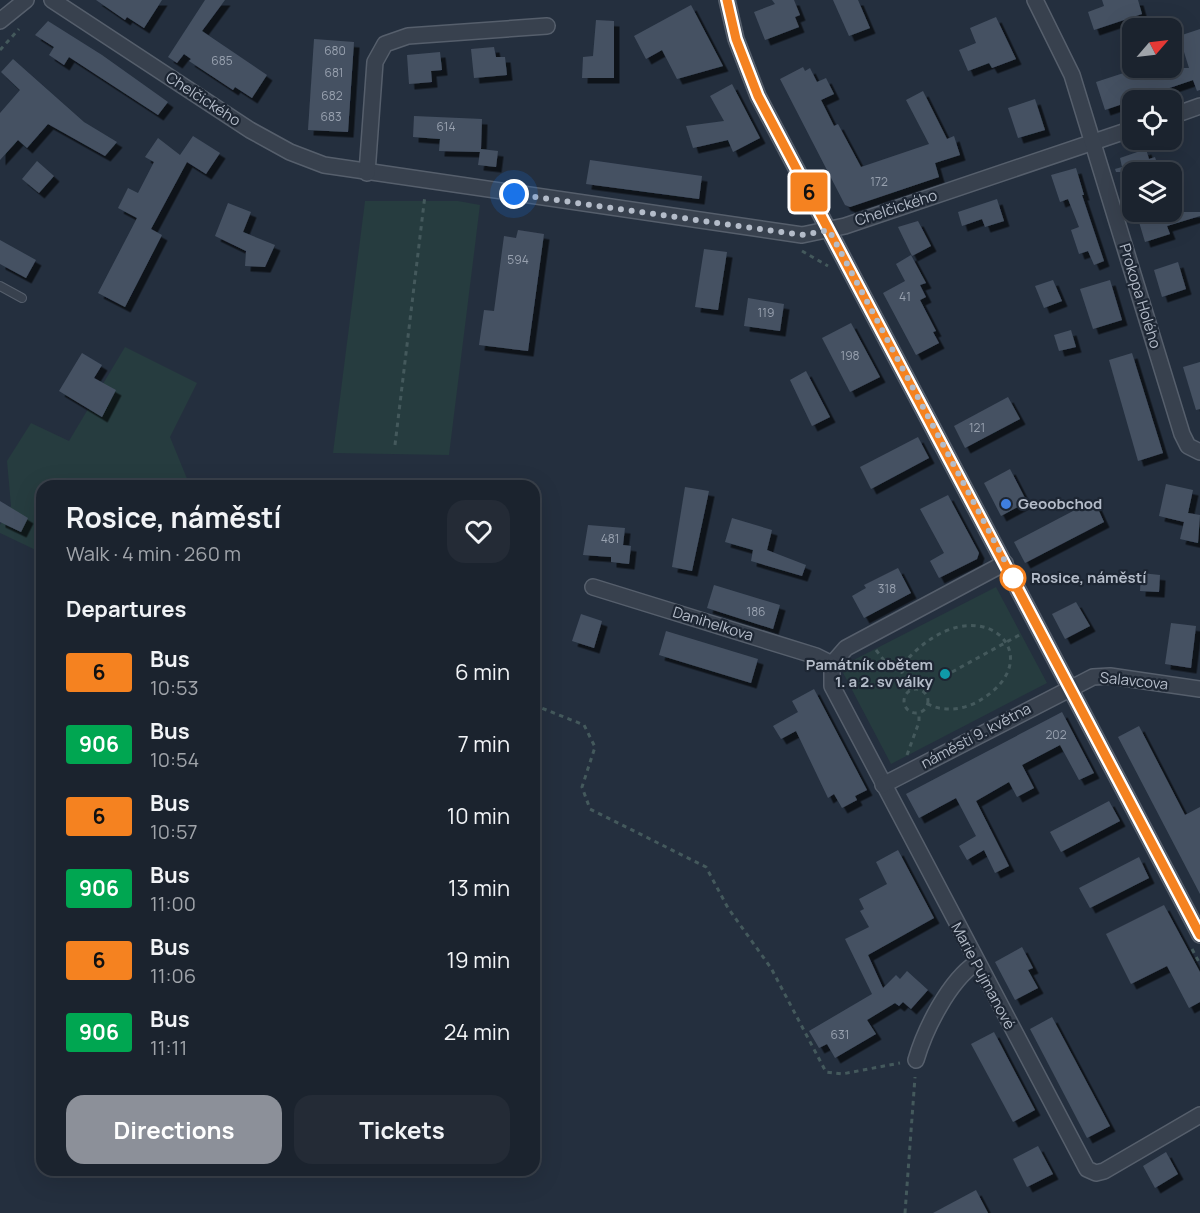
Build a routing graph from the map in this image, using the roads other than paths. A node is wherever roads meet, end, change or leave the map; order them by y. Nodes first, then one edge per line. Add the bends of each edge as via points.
1 (26, 0) edge
2 (52, 0) edge
3 (727, 0) edge
4 (1035, 0) edge
5 (0, 21) edge
6 (547, 26) dead end
7 (1200, 106) edge
8 (1182, 112) edge
9 (1122, 133) edge
10 (1093, 143) junction
11 (367, 173) junction
12 (829, 230) junction
13 (0, 286) edge
14 (22, 298) dead end
15 (1200, 452) edge
16 (1005, 563) junction
17 (593, 587) dead end
18 (832, 664) junction
19 (1070, 687) junction
20 (1200, 689) edge
21 (883, 785) junction
22 (1200, 935) edge
23 (976, 963) junction
24 (916, 1060) road end
25 (1200, 1115) edge

1 - 5 street
2 - 11 street, Chelčického via 273,143 324,165
3 - 12 street via 752,83
4 - 10 street, Prokopa Holého via 1072,75
6 - 11 street via 408,36 385,44 375,62
7 - 8 street
9 - 10 street, Chelčického
10 - 12 street, Chelčického
10 - 15 street, Prokopa Holého via 1182,434 1188,446
11 - 12 street, Chelčického via 802,235
12 - 16 street
13 - 14 lane
16 - 18 street via 868,635 846,648
16 - 19 street
17 - 18 street, Danihelkova
18 - 21 street, Marie Pujmanové via 830,679 835,695
19 - 20 street, Salavcova via 1093,676 1110,676
19 - 21 street, náměstí 9. května
19 - 22 street
21 - 23 street, Marie Pujmanové
23 - 24 street via 964,972 949,994 926,1032
23 - 25 street, Marie Pujmanové via 1091,1172 1104,1171

